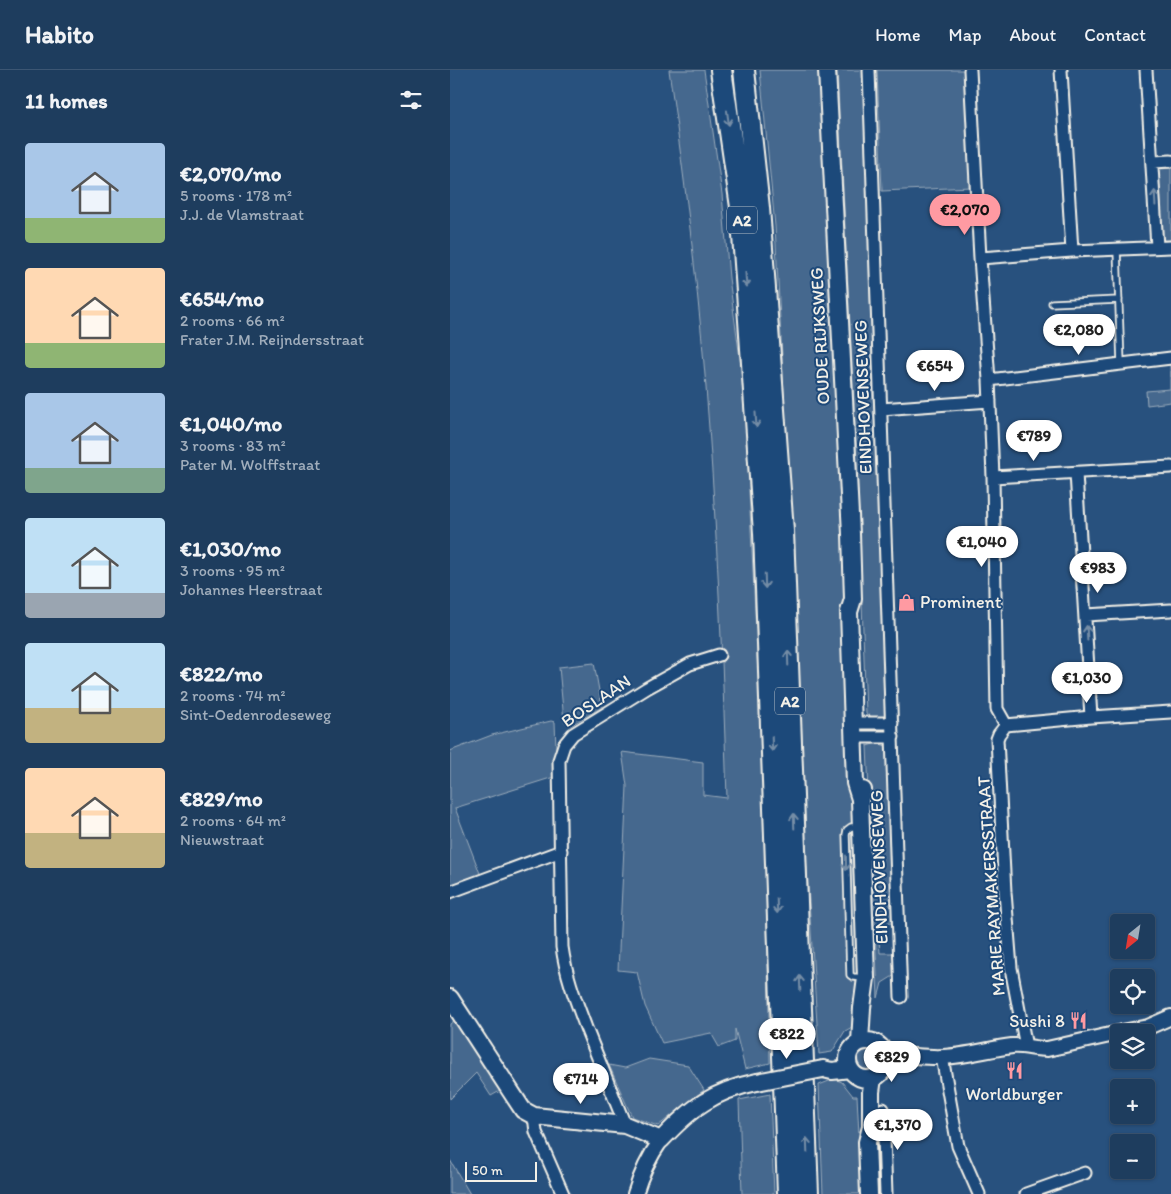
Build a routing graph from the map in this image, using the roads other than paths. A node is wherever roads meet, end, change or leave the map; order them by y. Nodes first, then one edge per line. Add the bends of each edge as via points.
1 (721, 70) edge
2 (744, 70) edge
3 (827, 70) edge
4 (869, 70) edge
5 (970, 70) edge
6 (1061, 70) edge
7 (1146, 70) edge
8 (1171, 161) edge
9 (1153, 162) junction
10 (1157, 247) junction
11 (1171, 247) edge
12 (1117, 250) junction
13 (1072, 251) junction
14 (980, 258) junction
15 (1119, 300) junction
16 (1052, 303) dead end
17 (1171, 358) edge
18 (1121, 364) junction
19 (989, 380) junction
20 (990, 401) junction
21 (882, 410) junction
22 (1171, 467) edge
23 (1076, 474) junction
24 (993, 477) junction
25 (1171, 610) edge
26 (1086, 615) junction
27 (719, 655) dead end
28 (1171, 712) edge
29 (1091, 717) junction
30 (892, 723) junction
31 (1006, 725) junction
32 (858, 730) junction
33 (892, 737) junction
34 (560, 851) junction
35 (450, 892) edge
36 (901, 997) dead end
37 (450, 998) edge
38 (1171, 1018) edge
39 (1155, 1024) edge
40 (1110, 1035) edge
41 (867, 1042) junction
42 (1026, 1047) junction
43 (942, 1057) junction
44 (885, 1060) junction
45 (858, 1071) junction
46 (883, 1109) dead end
47 (534, 1116) junction
48 (625, 1125) junction
49 (661, 1140) junction
50 (885, 1160) junction
51 (868, 1161) junction
52 (1085, 1173) dead end
53 (563, 1194) edge
54 (635, 1194) edge
55 (788, 1194) edge
56 (808, 1194) edge
57 (868, 1194) edge
58 (886, 1194) edge
59 (979, 1194) edge
60 (1026, 1194) edge

1 -> 55 highway, A2 via 741,208 764,533
56 -> 2 highway, A2 via 783,531 760,208
3 - 32 main road, OUDE RIJKSWEG via 853,599 858,612
4 - 21 street, EINDHOVENSEWEG
5 - 14 street
6 - 13 street
7 - 9 street
8 - 9 street
10 -> 9 street
10 - 11 street
10 - 12 street
12 - 13 street
12 - 15 lane
13 - 14 street
14 - 19 street
15 - 16 lane
15 - 18 lane
17 - 18 street
18 - 19 street
19 - 20 street
20 - 21 street
20 - 24 street
21 - 30 street, EINDHOVENSEWEG
22 - 23 street
23 - 24 street
23 - 26 street
24 - 31 street via 997,709
25 - 26 street
29 -> 26 street
27 - 34 street, BOSLAAN via 690,664 647,688 573,734 564,745 559,760
28 - 29 street
29 - 31 street
30 - 32 street
30 - 33 street, EINDHOVENSEWEG
31 - 42 street, MARIE RAYMAKERSSTRAAT via 997,739 1005,892 1011,968
32 - 33 street
32 - 41 main road, OUDE RIJKSWEG via 855,783 860,799 866,978 862,1008
33 - 36 street, EINDHOVENSEWEG
34 - 35 street
34 - 48 street, BOSLAAN via 565,966 570,987
37 - 47 main road via 523,1110
38 - 39 street
40 - 42 street via 1047,1049
41 - 44 main road via 881,1048
41 - 45 main road via 853,1047
42 - 43 street
43 - 44 street via 904,1054
43 - 59 street via 958,1146
44 - 45 main road via 879,1075
45 - 49 main road, bridge via 829,1068 724,1091 702,1102 680,1119
45 - 51 main road
46 - 50 street
47 - 48 main road
47 - 53 street via 536,1132
48 - 49 main road
49 - 54 street via 641,1173
50 - 51 street
50 - 58 street
51 - 57 main road
52 - 60 street

